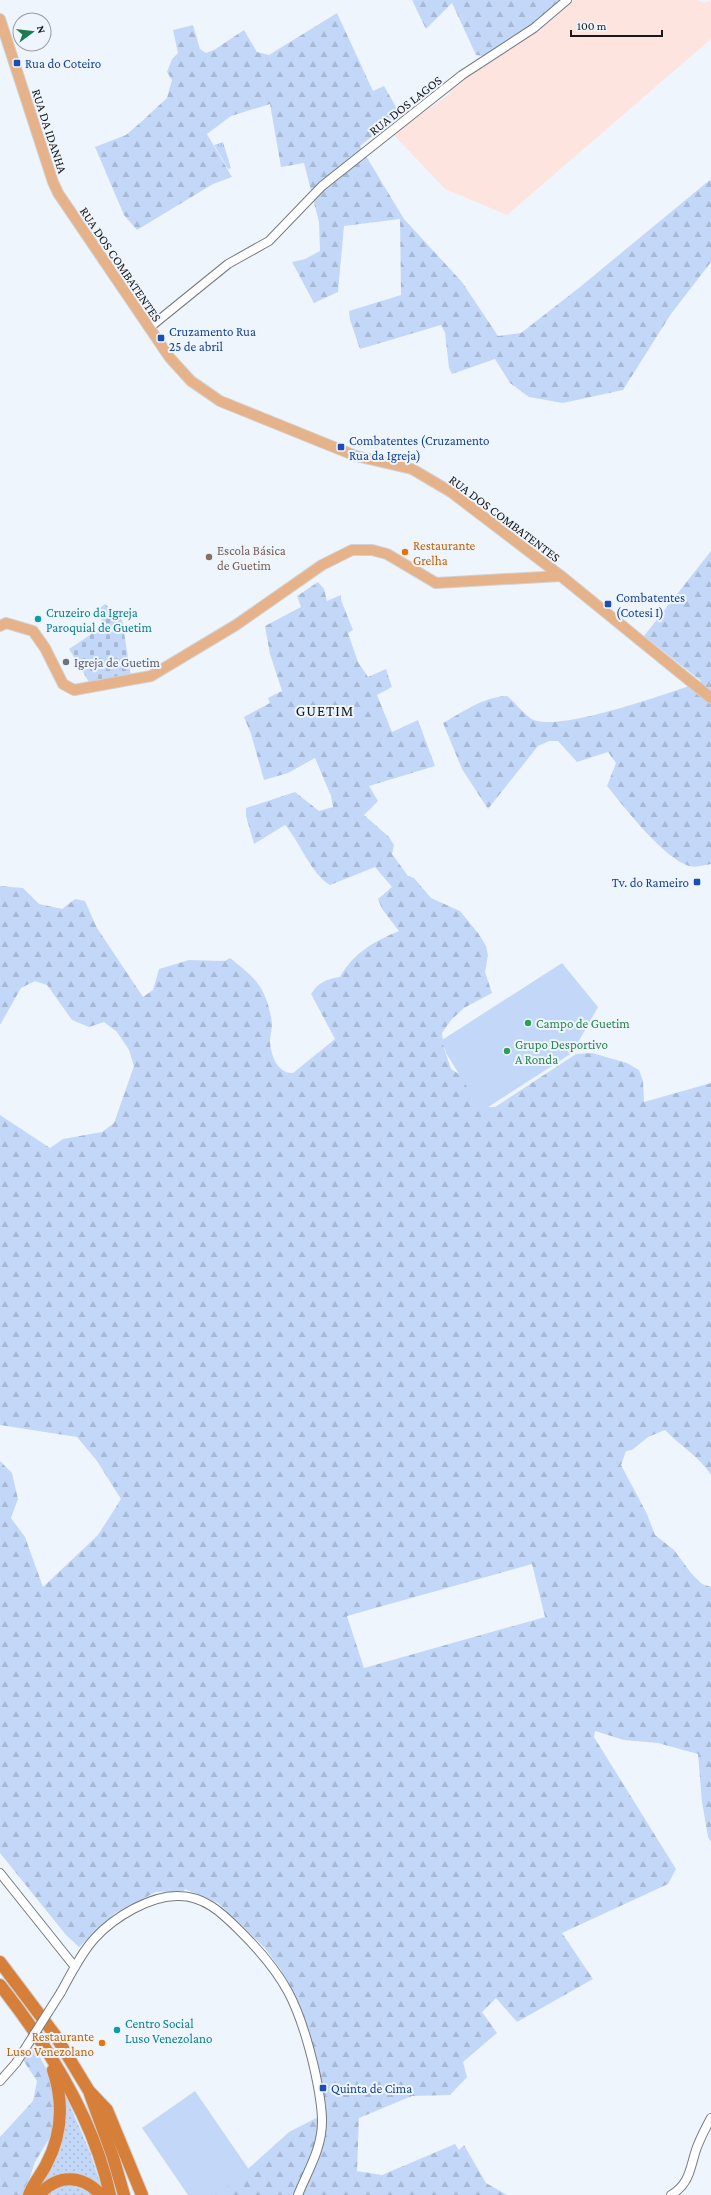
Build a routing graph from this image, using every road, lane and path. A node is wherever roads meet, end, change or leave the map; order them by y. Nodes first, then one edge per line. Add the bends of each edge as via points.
1 (567, 0) edge
2 (0, 19) edge
3 (64, 204) joint
4 (149, 328) junction
5 (561, 576) junction
6 (0, 626) edge
7 (711, 698) edge
8 (0, 1873) edge
9 (0, 1962) edge
10 (75, 1968) junction
11 (0, 1985) edge
12 (47, 2053) junction
13 (0, 2081) edge
14 (89, 2091) junction
15 (711, 2118) edge
16 (29, 2195) edge
17 (39, 2195) edge
18 (101, 2195) edge
19 (110, 2195) edge
20 (124, 2195) edge
21 (142, 2195) edge
22 (298, 2195) edge
23 (671, 2195) edge

1 - 4 street, RUA DOS LAGOS via 534,28 462,75 322,186 269,241 228,264
2 - 3 main road, RUA DA IDANHA via 53,182
3 - 4 main road, RUA DOS COMBATENTES
4 - 5 main road, RUA DOS COMBATENTES via 186,376 210,396 267,422 350,454 412,469 451,492
5 - 6 main road via 436,583 387,554 372,550 352,550 322,565 236,625 151,676 74,690 63,684 45,648 33,631 6,623
5 - 7 main road, RUA DOS COMBATENTES
8 - 10 street
9 - 14 highway via 55,2035
10 - 13 street, bridge via 16,2063
10 - 22 street via 103,1930 140,1905 168,1897 188,1897 211,1906 260,1950 286,1986 296,2006 309,2047 321,2104 322,2122 318,2149
11 - 12 highway
12 - 16 highway via 58,2085 60,2122 50,2156
12 - 19 highway via 84,2118 102,2164
14 - 20 highway
14 - 21 highway via 107,2110
15 - 23 street via 697,2147 687,2180
17 - 18 highway via 46,2187 67,2178 80,2179 93,2186

